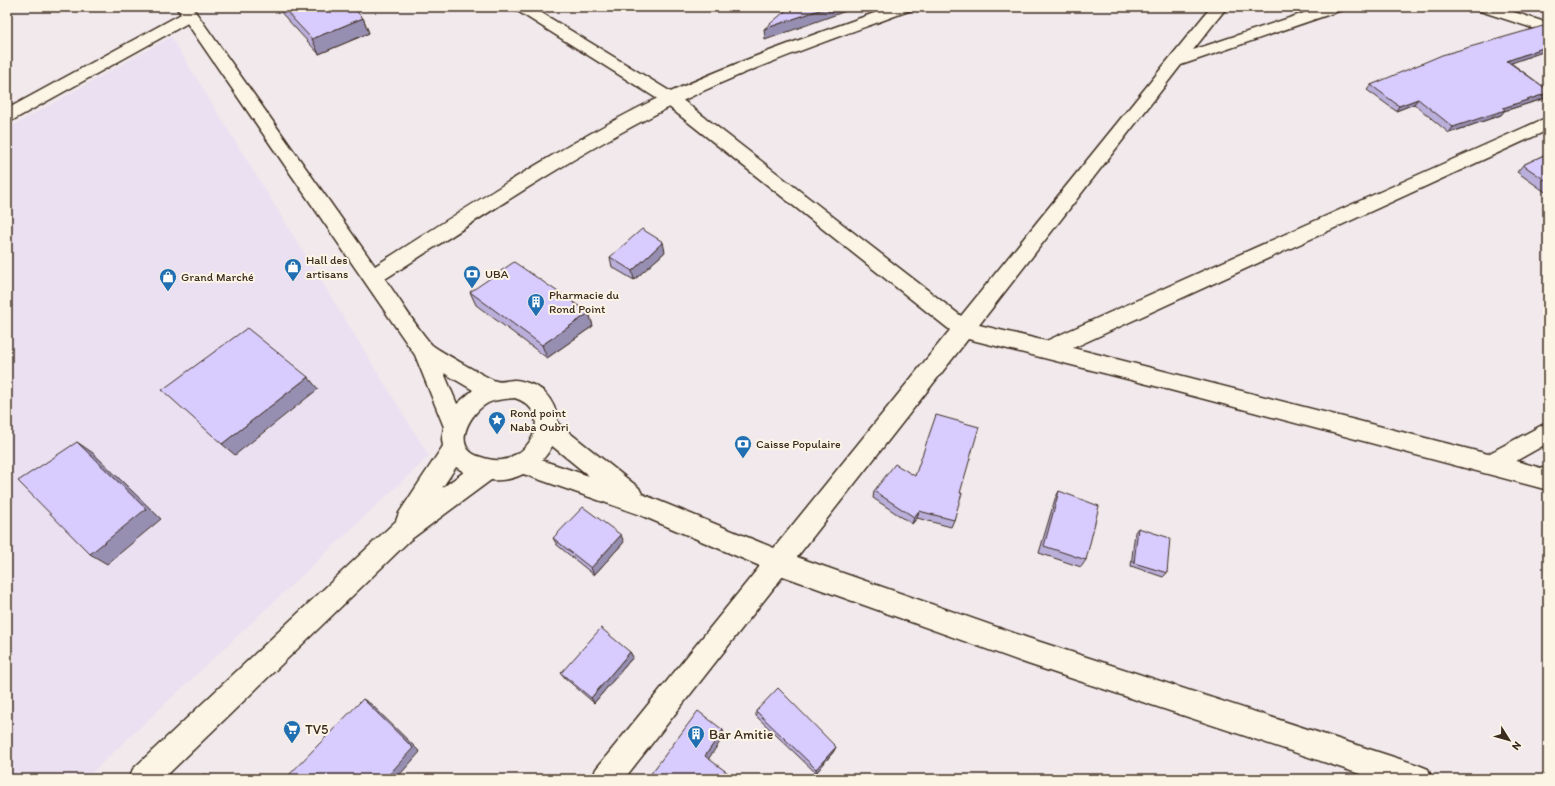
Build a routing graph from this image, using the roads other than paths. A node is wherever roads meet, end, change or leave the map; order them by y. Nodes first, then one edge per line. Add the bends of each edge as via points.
1 (521, 7) edge
2 (906, 7) edge
3 (1219, 7) edge
4 (1337, 7) edge
5 (1482, 7) edge
6 (186, 12) edge
7 (1548, 28) edge
8 (1175, 62) junction
9 (670, 99) junction
10 (7, 116) edge
11 (1548, 123) edge
12 (373, 277) junction
13 (963, 329) junction
14 (1048, 350) junction
15 (424, 351) junction
16 (494, 391) junction
17 (548, 429) junction
18 (1548, 432) edge
19 (455, 437) junction
20 (520, 463) junction
21 (1489, 465) junction
22 (486, 470) junction
23 (1548, 480) edge
24 (643, 505) junction
25 (401, 532) junction
26 (778, 562) junction
27 (143, 779) edge
28 (606, 779) edge
29 (1418, 779) edge

1 - 9 street
2 - 9 street via 751,64
3 - 8 street
4 - 8 street
5 - 7 street
6 - 10 street
6 - 12 street
8 - 13 street
9 - 12 street via 549,167
9 - 13 street
11 - 14 street
12 - 15 street
13 - 14 street
13 - 26 street
14 - 21 street
15 - 16 street
15 - 19 street
16 - 17 street via 516,389 535,397 547,411
16 - 19 street via 477,399 463,411
17 - 20 street via 539,448
17 - 24 street
18 - 21 street
19 - 22 street via 467,463
19 - 25 street
20 - 22 street via 504,469
20 - 24 street
21 - 23 street
22 - 25 street
24 - 26 street
25 - 27 street
26 - 28 street
26 - 29 street via 1028,651

